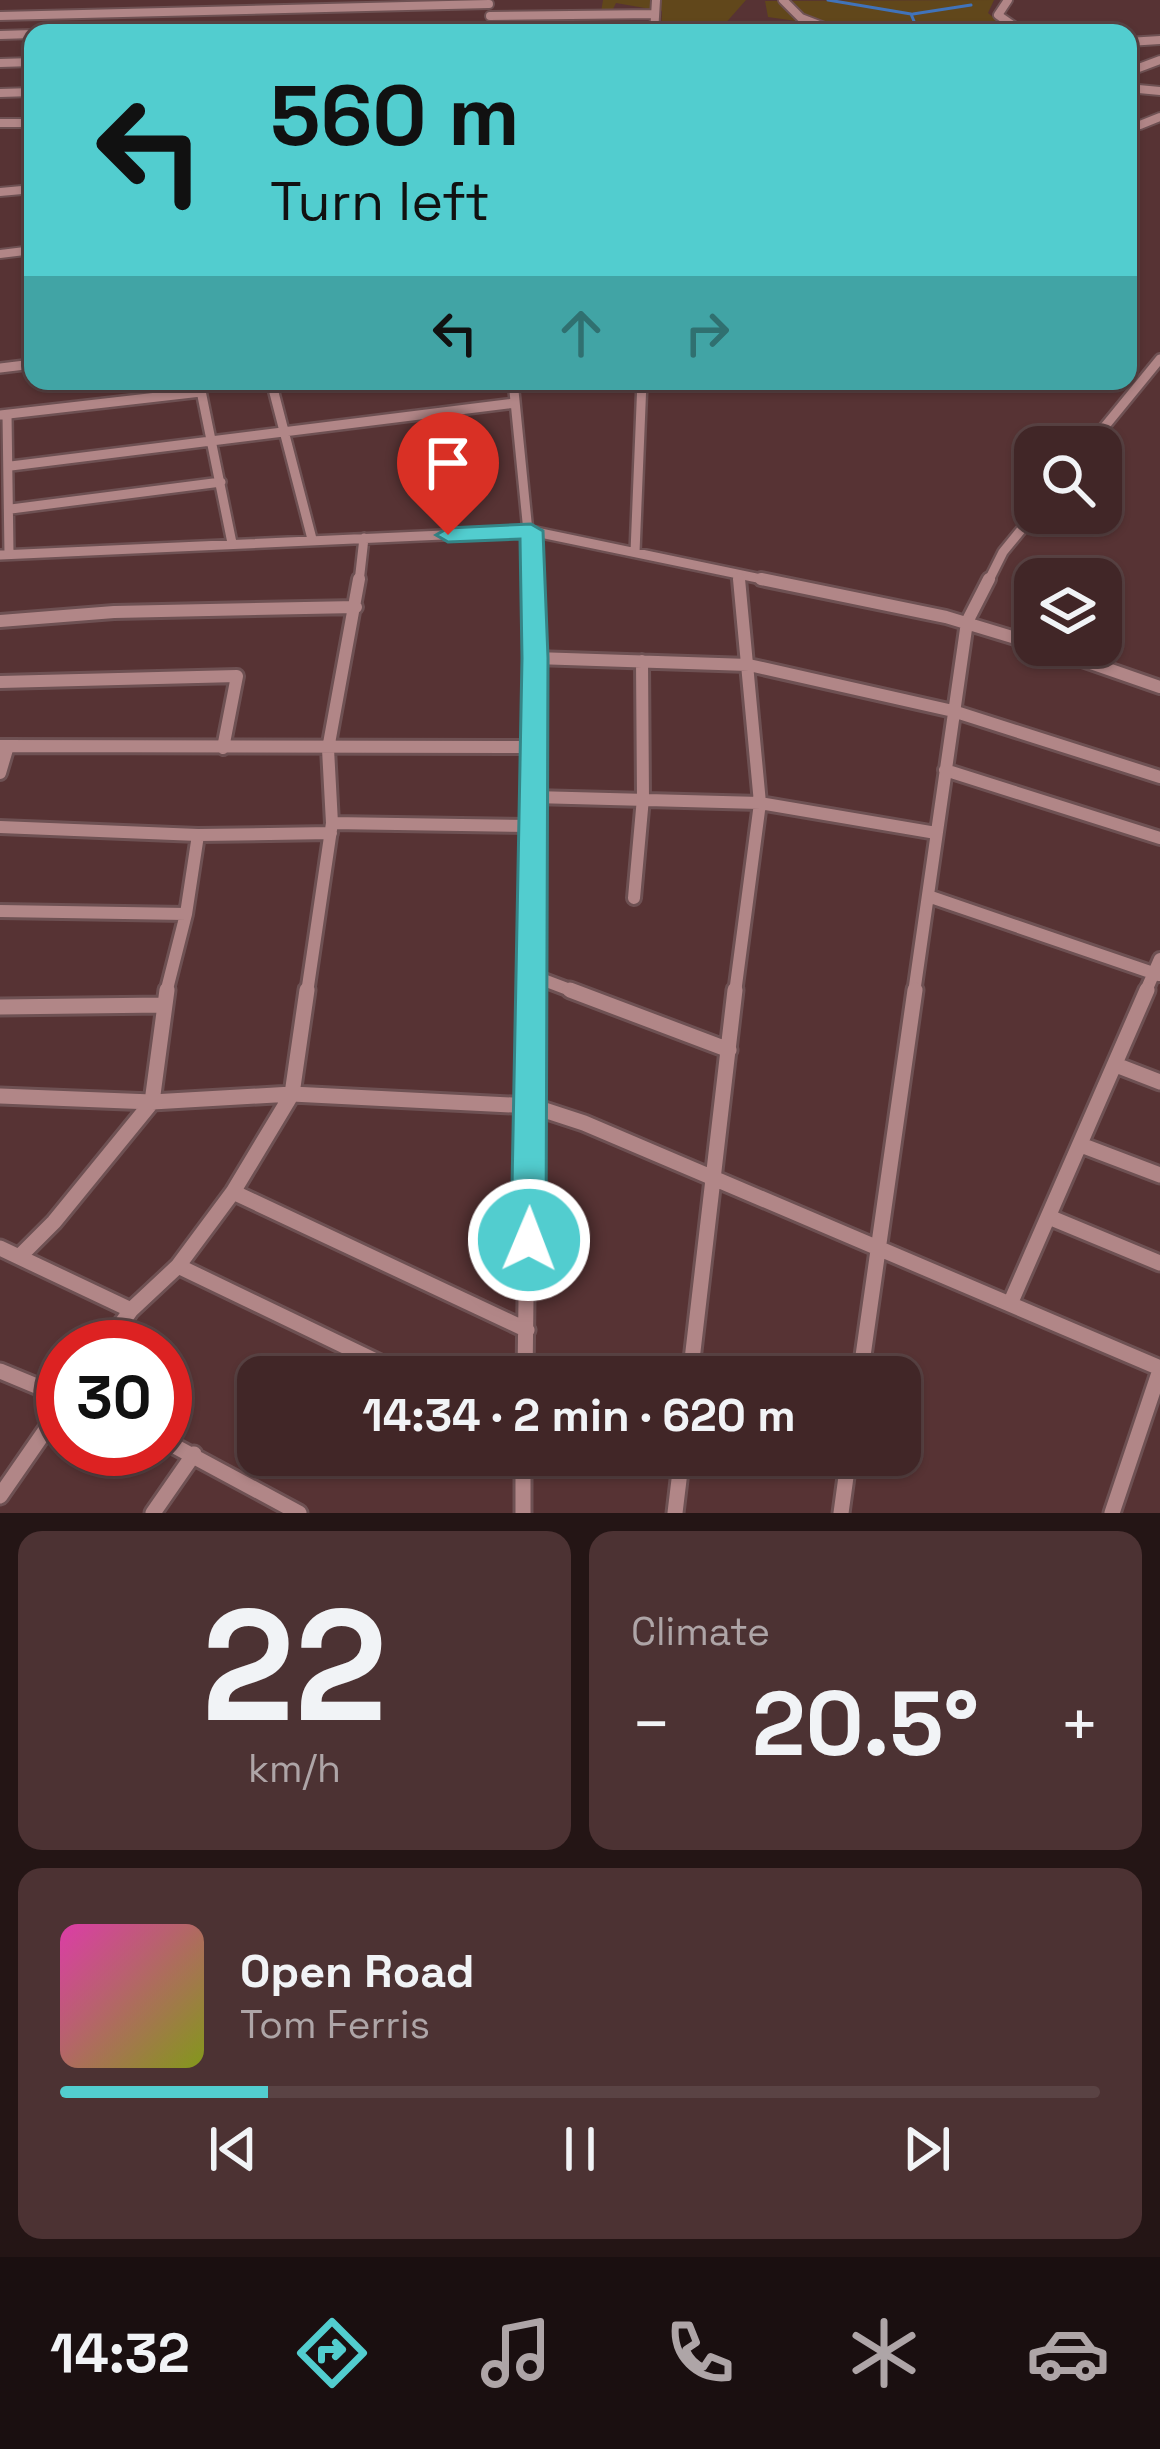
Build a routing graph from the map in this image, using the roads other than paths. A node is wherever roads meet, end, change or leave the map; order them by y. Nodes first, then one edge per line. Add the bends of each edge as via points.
1 (548, 0) edge
2 (656, 0) edge
3 (783, 0) edge
4 (1008, 0) edge
5 (489, 2) edge
6 (309, 4) edge
7 (240, 5) edge
8 (417, 7) junction
9 (173, 11) junction
10 (549, 14) junction
11 (654, 14) junction
12 (0, 16) edge
13 (490, 16) junction
14 (169, 24) edge
15 (417, 24) edge
16 (490, 24) edge
17 (654, 24) edge
18 (817, 24) edge
19 (1011, 24) edge
20 (1160, 117) edge
21 (1140, 124) dead end
22 (1160, 358) edge
23 (1137, 386) edge
24 (173, 390) edge
25 (201, 390) edge
26 (274, 390) edge
27 (514, 390) edge
28 (642, 390) edge
29 (1134, 390) edge
30 (515, 403) junction
31 (4, 415) edge
32 (1105, 426) edge
33 (284, 431) junction
34 (213, 441) junction
35 (11, 466) junction
36 (221, 482) junction
37 (10, 509) junction
38 (531, 531) junction
39 (1017, 534) edge
40 (364, 538) junction
41 (312, 539) junction
42 (232, 542) junction
43 (635, 552) junction
44 (5, 555) edge
45 (739, 576) junction
46 (356, 607) junction
47 (0, 622) edge
48 (967, 622) junction
49 (1014, 637) edge
50 (535, 658) junction
51 (642, 661) junction
52 (749, 665) junction
53 (1100, 666) edge
54 (0, 682) edge
55 (1160, 687) edge
56 (953, 711) junction
57 (4, 746) edge
58 (531, 747) junction
59 (224, 748) junction
60 (328, 749) junction
61 (945, 770) junction
62 (0, 772) edge
63 (1160, 777) edge
64 (534, 796) junction
65 (644, 798) junction
66 (760, 802) junction
67 (533, 826) junction
68 (0, 827) edge
69 (332, 828) junction
70 (936, 833) junction
71 (198, 835) junction
72 (1160, 838) edge
73 (928, 896) junction
74 (634, 898) dead end
75 (0, 911) edge
76 (186, 914) junction
77 (1158, 969) edge
78 (532, 976) junction
79 (163, 1005) junction
80 (0, 1006) edge
81 (729, 1050) junction
82 (1116, 1065) junction
83 (1160, 1082) edge
84 (292, 1094) junction
85 (0, 1096) edge
86 (152, 1102) junction
87 (532, 1106) junction
88 (1081, 1145) junction
89 (1160, 1175) edge
90 (710, 1177) junction
91 (233, 1192) junction
92 (1049, 1216) junction
93 (0, 1248) edge
94 (878, 1249) junction
95 (21, 1255) junction
96 (1160, 1263) edge
97 (178, 1266) junction
98 (1010, 1304) junction
99 (131, 1310) junction
100 (124, 1320) edge
101 (527, 1330) junction
102 (363, 1356) edge
103 (526, 1356) edge
104 (692, 1356) edge
105 (863, 1356) edge
106 (1160, 1369) edge
107 (0, 1371) edge
108 (36, 1388) edge
109 (36, 1442) edge
110 (194, 1454) joint
111 (523, 1476) edge
112 (679, 1476) edge
113 (846, 1476) edge
114 (0, 1496) edge
115 (153, 1513) edge
116 (299, 1513) edge
117 (523, 1513) edge
118 (675, 1513) edge
119 (841, 1513) edge
120 (1112, 1513) edge

1 - 10 street
2 - 11 street
3 - 18 street
4 - 19 street via 998,15
5 - 8 street
5 - 13 street
6 - 7 street
6 - 8 street
7 - 9 street
8 - 15 street
9 - 12 street
9 - 14 street
10 - 11 street
10 - 13 street
11 - 17 street
13 - 16 street
20 - 21 street
22 - 23 street
24 - 31 street
25 - 34 street
26 - 33 street
27 - 30 street
28 - 43 street
29 - 32 street
30 - 33 street
30 - 38 street
31 - 35 street
33 - 34 street
33 - 41 street
34 - 35 street
34 - 36 street
35 - 37 street
36 - 37 street
36 - 42 street
37 - 44 street
38 - 40 street
38 - 43 street
38 - 50 street
39 - 48 street
40 - 41 street
40 - 46 street
41 - 42 street
42 - 44 street
43 - 45 street
45 - 48 street
45 - 52 street
46 - 47 street
46 - 60 street
48 - 49 street
48 - 56 street
50 - 51 street
50 - 58 street
51 - 52 street
51 - 65 street
52 - 56 street
52 - 66 street
53 - 55 street
54 - 59 street via 237,676
56 - 61 street
56 - 63 street
57 - 59 street
57 - 62 street
58 - 60 street
58 - 64 street
59 - 60 street
60 - 69 street
61 - 70 street
61 - 72 street
64 - 65 street
64 - 67 street
65 - 66 street
65 - 74 street
66 - 70 street
66 - 81 street
67 - 69 street
67 - 78 street
68 - 71 street
69 - 71 street
69 - 84 street
70 - 73 street
71 - 76 street
73 - 77 street
73 - 94 street
75 - 76 street
76 - 79 street
77 - 82 street
78 - 81 street
78 - 87 street
79 - 80 street
79 - 86 street
81 - 90 street
82 - 83 street
82 - 88 street
84 - 86 street
84 - 87 street
84 - 91 street
85 - 86 street
86 - 95 street
87 - 90 street
87 - 101 street
88 - 89 street
88 - 92 street
90 - 94 street
90 - 104 street
91 - 97 street
91 - 101 street
92 - 96 street
92 - 98 street
93 - 95 street
94 - 98 street
94 - 105 street
95 - 99 street
97 - 99 street
97 - 102 street
98 - 106 street
99 - 100 street
101 - 103 street
106 - 120 street
107 - 108 street
109 - 114 street
110 - 115 street
110 - 116 street
111 - 117 street
112 - 118 street
113 - 119 street

